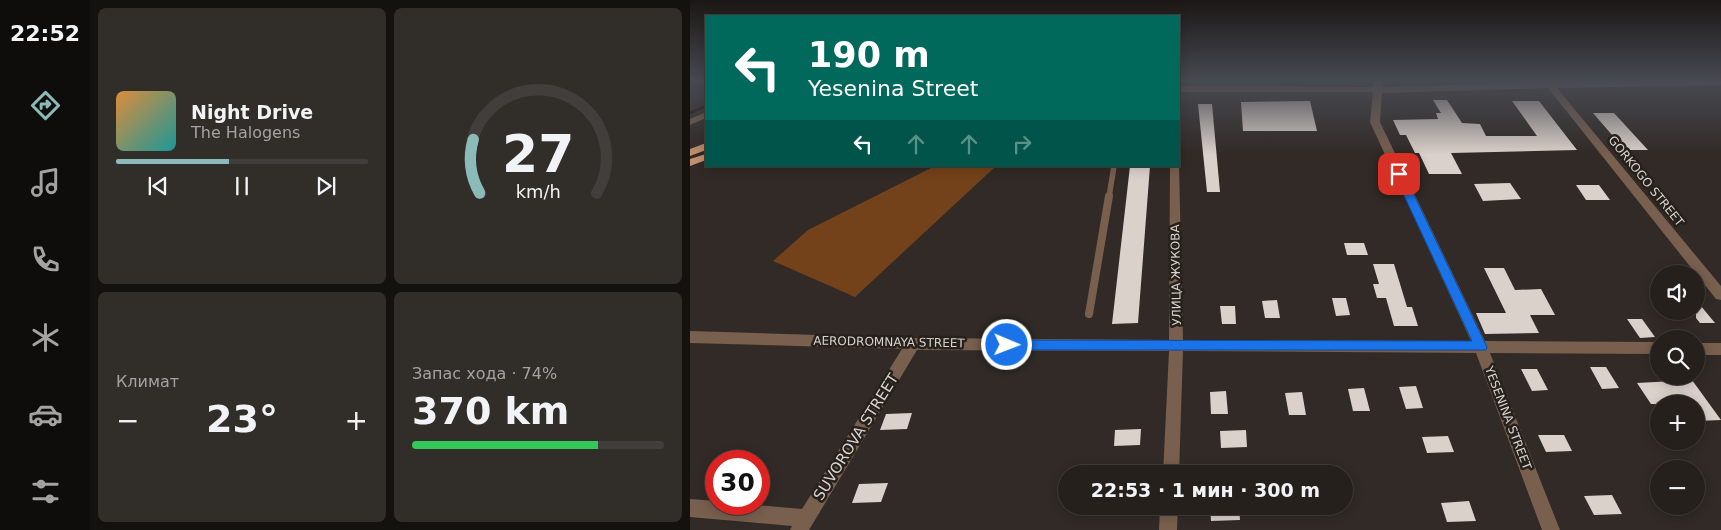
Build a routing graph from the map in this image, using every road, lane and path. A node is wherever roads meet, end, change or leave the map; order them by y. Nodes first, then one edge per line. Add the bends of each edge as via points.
1 (1376, 106) edge
2 (1567, 106) edge
3 (705, 115) edge
4 (690, 122) edge
5 (705, 146) edge
6 (690, 153) edge
7 (705, 157) edge
8 (690, 163) edge
9 (1114, 167) edge
10 (1175, 167) edge
11 (1721, 295) edge
12 (1089, 314) dead end
13 (690, 337) edge
14 (913, 344) junction
15 (1176, 347) junction
16 (1481, 347) junction
17 (1650, 348) edge
18 (1705, 349) edge
19 (1721, 349) edge
20 (1171, 465) edge
21 (690, 508) edge
22 (1169, 515) edge
23 (802, 524) edge
24 (1168, 530) edge
25 (1550, 530) edge

1 - 16 street, YESENINA STREET via 1375,122
2 - 11 street, GORKOGO STREET
3 - 4 lane
5 - 6 main road
7 - 8 main road
9 - 12 lane
10 - 15 street, УЛИЦА ЖУКОВА
13 - 14 street, AERODROMNAYA STREET
14 - 15 street, AERODROMNAYA STREET
14 - 23 street, SUVOROVA STREET
15 - 16 street, AERODROMNAYA STREET
15 - 20 street, УЛИЦА ЖУКОВА
16 - 17 street, AERODROMNAYA STREET
16 - 25 street, YESENINA STREET
18 - 19 street
21 - 23 street
22 - 24 street

